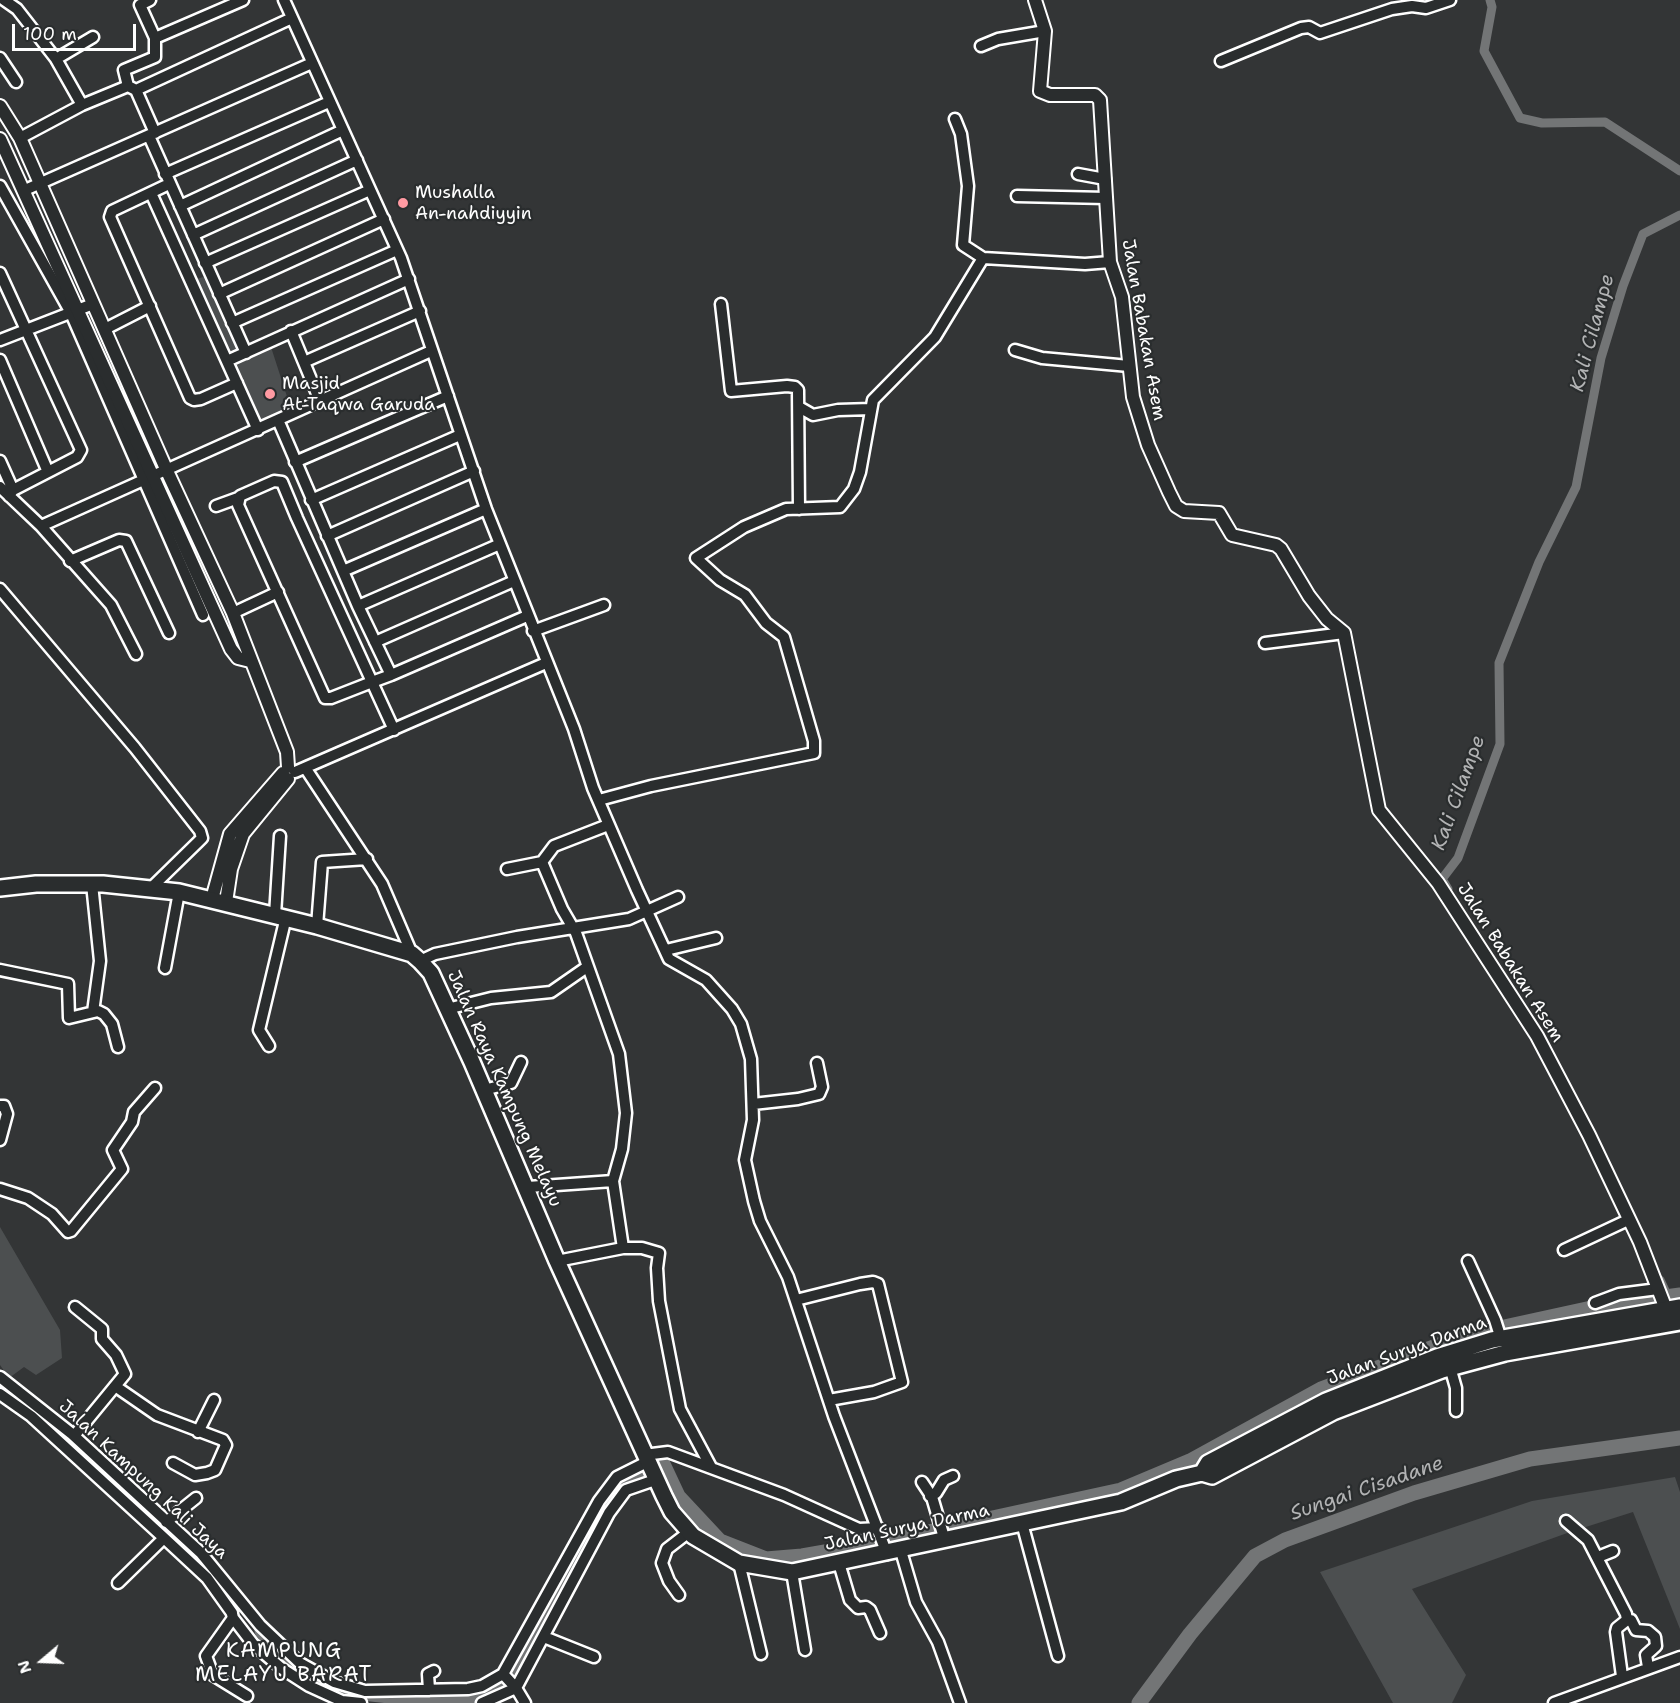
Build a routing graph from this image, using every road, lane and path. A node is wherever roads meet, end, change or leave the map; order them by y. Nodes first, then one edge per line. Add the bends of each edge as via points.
1 (4, 0) edge
2 (150, 0) edge
3 (243, 0) edge
4 (284, 0) edge
5 (1035, 0) edge
6 (1450, 0) edge
7 (292, 18) junction
8 (1045, 32) junction
9 (93, 37) dead end
10 (155, 38) junction
11 (981, 46) dead end
12 (0, 58) edge
13 (56, 59) junction
14 (1221, 61) dead end
15 (312, 63) junction
16 (16, 82) dead end
17 (132, 88) junction
18 (329, 102) junction
19 (82, 105) junction
20 (0, 106) edge
21 (955, 119) dead end
22 (343, 130) junction
23 (152, 134) junction
24 (20, 138) junction
25 (0, 139) edge
26 (357, 160) junction
27 (1078, 174) dead end
28 (167, 179) junction
29 (1104, 179) junction
30 (40, 185) junction
31 (0, 186) edge
32 (25, 190) junction
33 (370, 190) junction
34 (151, 193) junction
35 (1017, 196) dead end
36 (1106, 198) junction
37 (180, 206) junction
38 (384, 219) junction
39 (193, 235) junction
40 (397, 249) junction
41 (983, 258) junction
42 (1110, 262) junction
43 (205, 263) junction
44 (0, 273) edge
45 (409, 279) junction
46 (219, 294) junction
47 (93, 304) junction
48 (721, 304) dead end
49 (150, 306) junction
50 (74, 309) junction
51 (420, 311) junction
52 (232, 323) junction
53 (27, 328) junction
54 (105, 329) junction
55 (291, 331) junction
56 (0, 340) edge
57 (1015, 350) dead end
58 (431, 351) junction
59 (246, 353) junction
60 (0, 360) edge
61 (227, 362) junction
62 (304, 362) junction
63 (1129, 366) junction
64 (237, 383) junction
65 (448, 396) junction
66 (320, 401) junction
67 (799, 407) junction
68 (871, 409) junction
69 (278, 420) junction
70 (258, 430) junction
71 (460, 435) junction
72 (0, 462) edge
73 (295, 462) junction
74 (167, 471) junction
75 (474, 471) junction
76 (48, 472) junction
77 (148, 478) junction
78 (0, 487) edge
79 (11, 493) junction
80 (238, 498) junction
81 (313, 505) junction
82 (216, 506) dead end
83 (486, 509) junction
84 (799, 509) junction
85 (297, 518) junction
86 (41, 526) junction
87 (327, 536) junction
88 (500, 544) junction
89 (70, 561) junction
90 (343, 571) junction
91 (514, 581) junction
92 (0, 589) edge
93 (278, 592) junction
94 (604, 605) dead end
95 (358, 606) junction
96 (233, 613) junction
97 (203, 615) dead end
98 (527, 616) junction
99 (533, 631) junction
100 (169, 633) dead end
101 (1344, 633) junction
102 (375, 642) junction
103 (1266, 643) dead end
104 (135, 654) dead end
105 (250, 661) junction
106 (546, 663) junction
107 (392, 675) junction
108 (372, 682) junction
109 (394, 730) junction
110 (292, 772) junction
111 (599, 801) junction
112 (608, 825) junction
113 (280, 836) dead end
114 (367, 859) junction
115 (542, 862) junction
116 (507, 869) dead end
117 (92, 884) junction
118 (0, 888) edge
119 (151, 888) junction
120 (179, 892) junction
121 (678, 897) dead end
122 (219, 900) junction
123 (648, 911) junction
124 (280, 916) junction
125 (316, 926) junction
126 (573, 928) junction
127 (716, 938) dead end
128 (666, 950) junction
129 (416, 958) junction
130 (587, 967) junction
131 (165, 968) dead end
132 (0, 970) edge
133 (447, 1009) junction
134 (93, 1012) junction
135 (269, 1046) dead end
136 (118, 1047) dead end
137 (520, 1062) dead end
138 (817, 1063) dead end
139 (155, 1088) dead end
140 (484, 1090) junction
141 (753, 1104) junction
142 (0, 1106) edge
143 (0, 1140) edge
144 (613, 1181) junction
145 (528, 1187) junction
146 (0, 1189) edge
147 (1628, 1220) junction
148 (623, 1248) junction
149 (1564, 1250) dead end
150 (557, 1261) junction
151 (1468, 1261) dead end
152 (1659, 1289) junction
153 (796, 1300) junction
154 (75, 1307) dead end
155 (1605, 1307) junction
156 (1671, 1313) edge
157 (1500, 1337) junction
158 (1450, 1367) junction
159 (0, 1377) edge
160 (115, 1386) junction
161 (0, 1394) edge
162 (214, 1400) dead end
163 (829, 1400) junction
164 (1456, 1411) dead end
165 (198, 1432) junction
166 (69, 1439) junction
167 (173, 1463) dead end
168 (711, 1467) junction
169 (650, 1468) junction
170 (1202, 1473) junction
171 (953, 1476) dead end
172 (922, 1482) dead end
173 (930, 1496) junction
174 (196, 1498) dead end
175 (1566, 1521) dead end
176 (166, 1522) junction
177 (1022, 1523) junction
178 (689, 1532) junction
179 (881, 1532) junction
180 (943, 1534) junction
181 (164, 1538) junction
182 (1613, 1551) dead end
183 (892, 1552) junction
184 (1598, 1557) junction
185 (739, 1563) junction
186 (838, 1563) junction
187 (792, 1572) junction
188 (118, 1583) dead end
189 (679, 1595) dead end
190 (236, 1610) junction
191 (1627, 1620) junction
192 (880, 1633) dead end
193 (544, 1637) junction
194 (805, 1650) dead end
195 (760, 1654) dead end
196 (1058, 1656) dead end
197 (594, 1657) dead end
198 (1680, 1657) edge
199 (1648, 1667) junction
200 (434, 1671) dead end
201 (1622, 1676) junction
202 (509, 1681) junction
203 (429, 1690) junction
204 (247, 1696) dead end
205 (361, 1703) edge
206 (482, 1703) edge
207 (525, 1703) edge
208 (960, 1703) edge
209 (1554, 1703) edge

1 - 13 street via 17,9
2 - 10 street via 140,5
3 - 10 street
4 - 7 street
5 - 8 street, Jalan Babakan Asem
6 - 14 street via 1426,8 1392,9 1320,33 1309,27 1301,28
7 - 15 street
7 - 17 street
8 - 11 street via 998,39
8 - 29 street, Jalan Babakan Asem via 1040,91 1099,97
9 - 13 street
10 - 17 street via 155,57 124,70
12 - 16 street
13 - 19 street
15 - 18 street
15 - 23 street
17 - 19 street
17 - 23 street
18 - 22 street
18 - 28 street
19 - 24 street
20 - 24 street
21 - 41 street via 968,186 963,245
22 - 26 street
22 - 37 street
23 - 28 street
23 - 30 street
24 - 30 street
25 - 32 street
26 - 33 street
26 - 39 street
27 - 29 street
28 - 34 street
28 - 37 street
29 - 36 street, Jalan Babakan Asem
30 - 32 street
30 - 47 street
31 - 50 street
32 - 50 street
33 - 38 street
33 - 43 street
34 - 49 street via 109,214
34 - 61 street
35 - 36 street
36 - 42 street, Jalan Babakan Asem
37 - 39 street
38 - 40 street
38 - 46 street
39 - 43 street
40 - 45 street
40 - 52 street
41 - 42 street
41 - 68 street via 935,337 873,400
42 - 63 street, Jalan Babakan Asem via 1122,297
43 - 46 street
44 - 53 street
45 - 51 street
45 - 55 street
46 - 52 street
47 - 50 street
47 - 54 street
48 - 67 street via 731,391 793,386 798,390
49 - 54 street
49 - 64 street via 192,399 201,399
50 - 53 street
50 - 77 street
51 - 58 street
51 - 62 street
52 - 59 street
53 - 56 street
53 - 76 street via 81,450 77,457
54 - 74 street
55 - 59 street
55 - 62 street
57 - 63 street via 1042,358
58 - 65 street
58 - 66 street
59 - 61 street
60 - 76 street
61 - 64 street
62 - 66 street
63 - 101 street, Jalan Babakan Asem via 1139,422 1176,506 1190,512 1220,513 1232,535 1276,545 1316,606
64 - 70 street
65 - 71 street
65 - 73 street
66 - 69 street
67 - 68 street via 813,415
67 - 84 street
68 - 84 street via 855,489 835,509
69 - 70 street
69 - 73 street
70 - 74 street
71 - 75 street
71 - 81 street
72 - 79 street
73 - 81 street
74 - 77 street
74 - 96 street
75 - 83 street
75 - 87 street
76 - 79 street
77 - 86 street
77 - 97 street
77 - 105 street via 231,649 238,658
78 - 79 street
79 - 86 street
80 - 82 street
80 - 85 street via 279,480
80 - 93 street
81 - 85 street
81 - 87 street
83 - 88 street
83 - 90 street
84 - 111 street via 786,509 744,527 696,558 720,580 745,595 766,623 784,637 814,741 814,753 651,786
85 - 108 street
86 - 89 street
87 - 90 street
88 - 91 street
88 - 95 street
89 - 100 street via 119,540 126,541
89 - 104 street via 111,605
90 - 95 street
91 - 98 street
91 - 102 street
92 - 119 street via 200,831 202,838
93 - 96 street
93 - 108 street via 323,696 332,698
94 - 99 street
95 - 102 street
96 - 105 street
98 - 99 street
98 - 107 street
99 - 106 street
101 - 103 street
101 - 147 street, Jalan Babakan Asem via 1379,810 1438,883 1537,1036
102 - 107 street
105 - 110 street
106 - 109 street
106 - 111 street
107 - 108 street
108 - 109 street
109 - 110 street
110 - 114 street
110 - 122 street via 243,834
111 - 112 street
112 - 115 street via 554,846
112 - 123 street
113 - 124 street
114 - 125 street via 322,862
114 - 129 street
115 - 116 street
115 - 126 street
117 - 118 main road
117 - 119 main road
117 - 134 street via 100,961
119 - 120 main road
120 - 122 main road
120 - 131 street
121 - 123 street
122 - 124 main road
123 - 126 street via 629,919
123 - 128 street
124 - 125 main road
124 - 135 street via 259,1030
125 - 129 main road
126 - 129 street
126 - 130 street
127 - 128 street
128 - 141 street via 672,961 706,980 732,1008 751,1059
129 - 133 main road, Jalan Raya Kampung Melayu via 431,973
130 - 133 street via 551,992 491,998
130 - 144 street via 619,1054 626,1101 622,1149
132 - 134 street via 68,984 70,1019
133 - 140 main road, Jalan Raya Kampung Melayu
134 - 136 street via 108,1018
137 - 140 street via 511,1083
138 - 141 street via 822,1087 819,1094
139 - 146 street via 134,1112 132,1122 113,1150 122,1165 121,1171 71,1231 28,1198
140 - 145 main road, Jalan Raya Kampung Melayu
141 - 153 street via 752,1136 745,1160 749,1183 760,1221
142 - 143 street via 8,1114
144 - 145 street
144 - 148 street
145 - 150 main road, Jalan Raya Kampung Melayu
147 - 149 street
147 - 152 street, Jalan Babakan Asem
148 - 150 street
148 - 168 street via 659,1253 659,1301 680,1409
150 - 169 main road, Jalan Raya Kampung Melayu
151 - 157 street
152 - 155 street
152 - 156 street, Jalan Babakan Asem
153 - 163 street
153 - 163 street via 860,1284 878,1284 902,1382 874,1392
154 - 160 street via 102,1329 102,1339 118,1359 125,1374
155 - 156 main road, Jalan Surya Darma
155 - 157 main road, Jalan Surya Darma
156 - 158 main road, Jalan Surya Darma
157 - 170 main road, Jalan Surya Darma via 1326,1401 1208,1463
158 - 164 street via 1456,1388
158 - 170 main road, Jalan Surya Darma via 1333,1412 1212,1476
159 - 166 street, Jalan Kampung Kali Jaya
160 - 165 street via 157,1415
160 - 166 street
161 - 166 street
162 - 165 street
163 - 179 street
165 - 167 street via 223,1440 226,1445 215,1470 195,1475
166 - 176 street, Jalan Kampung Kali Jaya
166 - 181 street
168 - 169 street via 668,1452
168 - 179 street via 859,1529
169 - 178 main road, Jalan Surya Darma via 672,1512
169 - 193 street via 620,1497
169 - 202 street via 617,1477 599,1501
170 - 177 main road, Jalan Surya Darma via 1176,1479 1121,1502
171 - 173 street
172 - 173 street
173 - 180 street
174 - 176 street
175 - 184 street via 1588,1540
176 - 190 street, Jalan Kampung Kali Jaya via 201,1553
177 - 180 main road, Jalan Surya Darma
177 - 196 street
178 - 185 main road, Jalan Surya Darma
178 - 189 street via 667,1549 662,1563
179 - 183 street
180 - 183 main road, Jalan Surya Darma
181 - 188 street
181 - 190 street
182 - 184 street
183 - 186 main road, Jalan Surya Darma
183 - 208 street via 938,1642
184 - 191 street
185 - 187 main road, Jalan Surya Darma
185 - 195 street
186 - 187 main road, Jalan Surya Darma
186 - 192 street via 849,1600 858,1608 870,1610
187 - 194 street
190 - 203 street, Jalan Kampung Kali Jaya via 300,1663 334,1682 365,1691
190 - 204 street via 206,1656 213,1675
190 - 205 street via 253,1644 281,1668 342,1701
191 - 199 street via 1636,1630 1648,1631 1655,1637 1656,1646 1646,1655
191 - 201 street via 1616,1632
193 - 197 street
193 - 202 street
198 - 199 street
199 - 201 street
200 - 203 street via 428,1674
201 - 209 street
202 - 203 street, Jalan Kampung Kali Jaya via 468,1689
202 - 206 street
202 - 207 street

